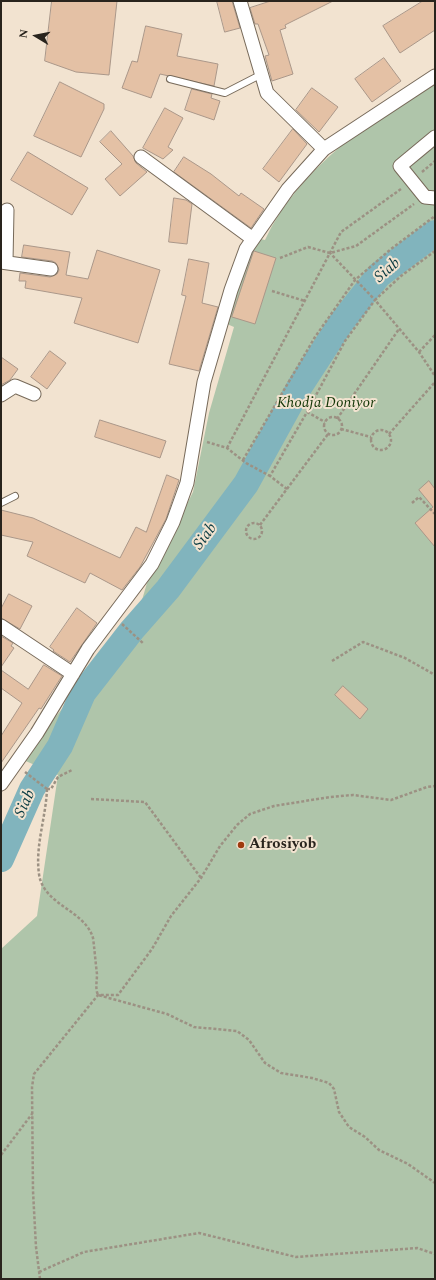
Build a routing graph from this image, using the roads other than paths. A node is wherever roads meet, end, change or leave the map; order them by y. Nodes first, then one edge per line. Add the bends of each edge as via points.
1 (240, 1) edge
2 (262, 74) junction
3 (435, 76) edge
4 (170, 79) dead end
5 (435, 137) edge
6 (324, 149) junction
7 (142, 157) dead end
8 (430, 198) edge
9 (7, 210) dead end
10 (253, 239) junction
11 (3, 262) edge
12 (51, 268) dead end
13 (34, 394) dead end
14 (1, 395) edge
15 (15, 496) dead end
16 (1, 503) edge
17 (1, 626) edge
18 (73, 674) junction
19 (1, 784) edge

1 - 2 street
2 - 4 lane via 225,93
2 - 6 street via 267,93
3 - 6 street
5 - 8 street via 400,166
6 - 10 street via 288,189
7 - 10 street
9 - 11 street
10 - 18 street via 246,249 231,290 204,382 187,483 173,522 152,564 88,649
11 - 12 street
13 - 14 street via 15,386
15 - 16 lane
17 - 18 street
18 - 19 street via 16,765

